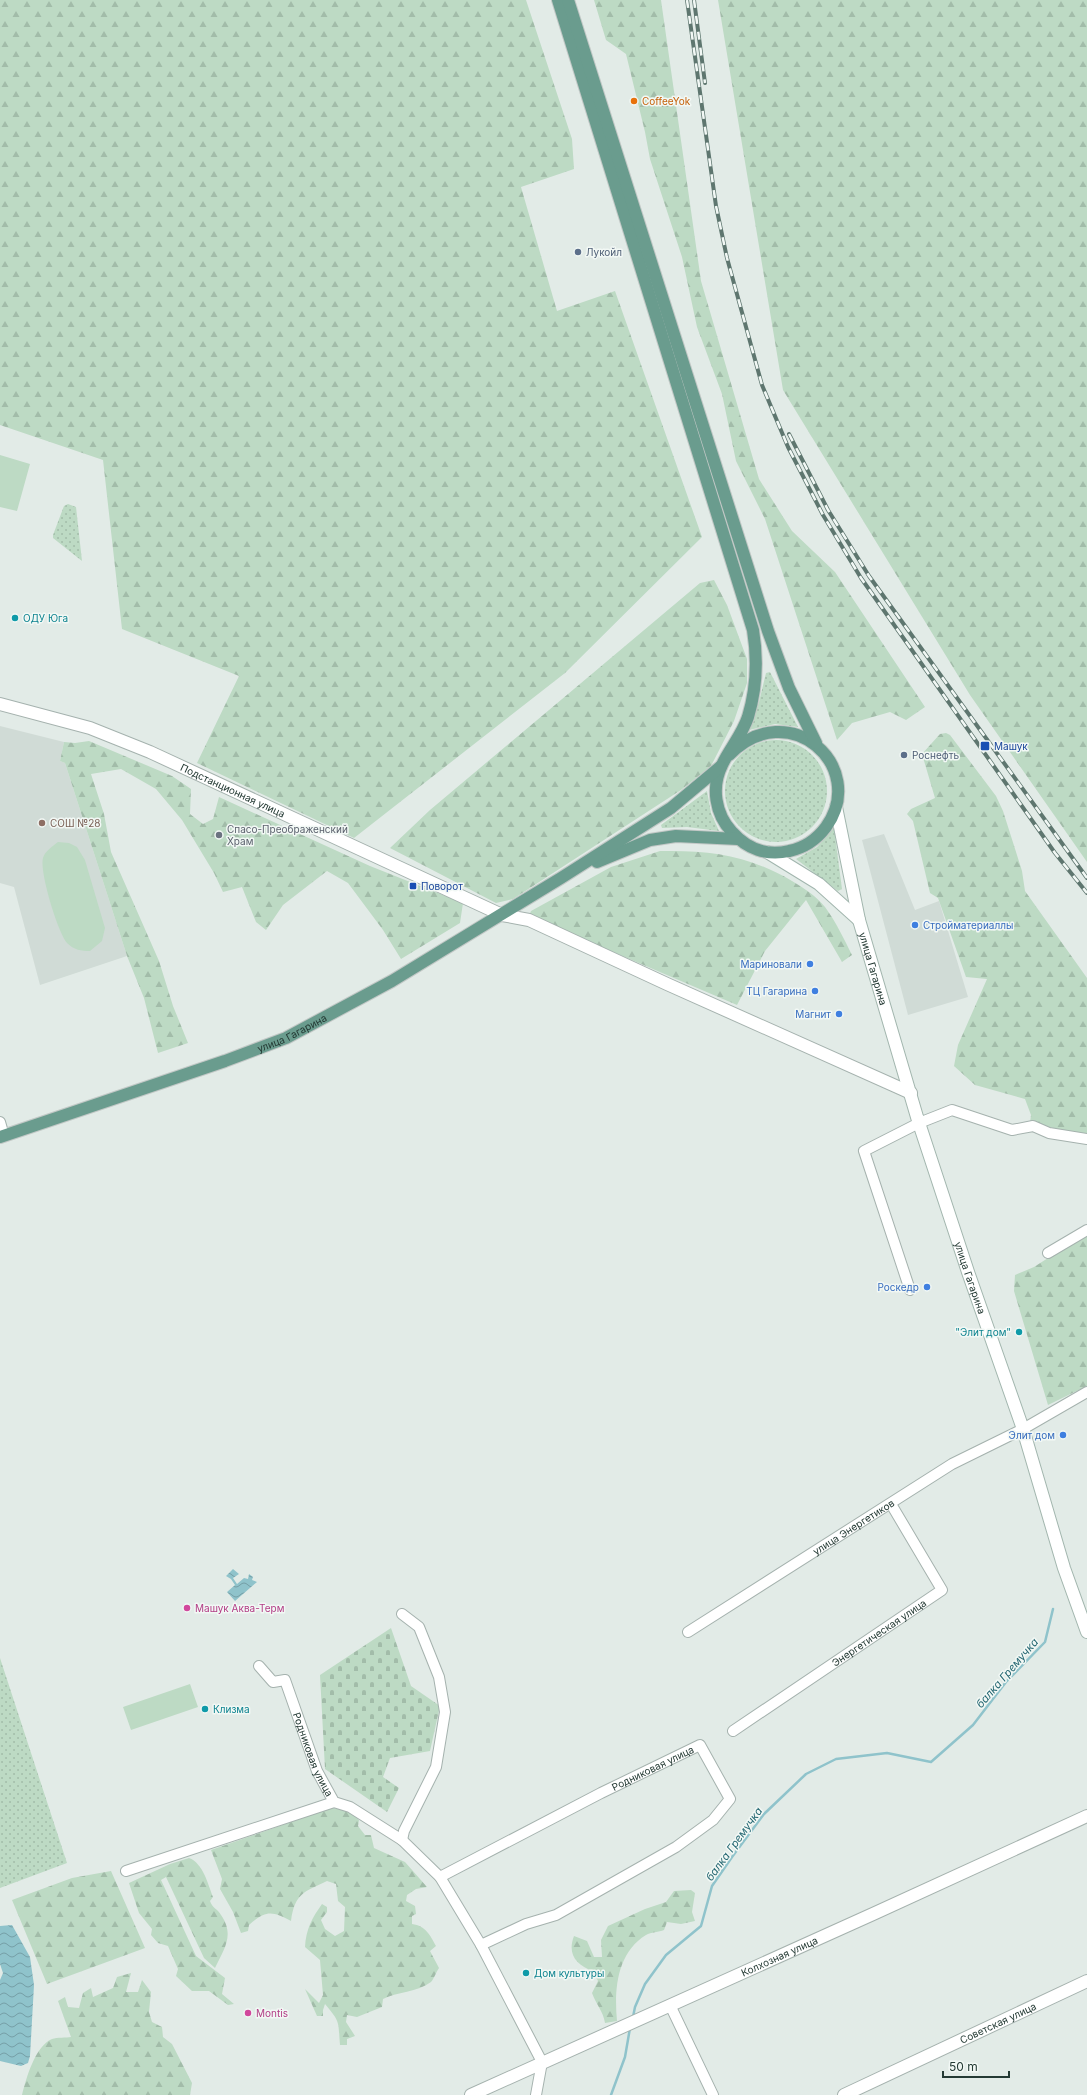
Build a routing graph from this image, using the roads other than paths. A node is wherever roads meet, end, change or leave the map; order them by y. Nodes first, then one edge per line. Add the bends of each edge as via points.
1 (558, 0) edge
2 (568, 0) edge
3 (0, 704) edge
4 (819, 748) junction
5 (725, 760) junction
6 (836, 807) junction
7 (738, 839) junction
8 (767, 852) junction
9 (561, 878) junction
10 (502, 915) junction
11 (859, 920) junction
12 (911, 1093) junction
13 (0, 1122) edge
14 (919, 1123) junction
15 (2, 1136) edge
16 (1087, 1140) edge
17 (1087, 1230) edge
18 (1048, 1253) dead end
19 (910, 1290) dead end
20 (1087, 1392) edge
21 (1023, 1429) junction
22 (891, 1504) junction
23 (402, 1614) dead end
24 (1086, 1628) edge
25 (688, 1632) dead end
26 (259, 1666) dead end
27 (733, 1731) dead end
28 (334, 1802) junction
29 (1087, 1816) edge
30 (402, 1840) junction
31 (126, 1871) dead end
32 (440, 1877) junction
33 (481, 1945) junction
34 (1087, 1981) edge
35 (670, 2005) junction
36 (541, 2065) junction
37 (471, 2095) edge
38 (491, 2095) edge
39 (536, 2095) edge
40 (713, 2095) edge
41 (844, 2095) edge

1 - 5 main road via 753,630 757,663 753,696 742,732
2 - 4 main road via 768,631 789,688
3 - 10 street, Подстанционная улица via 90,728 150,752
4 - 5 main road via 794,734 772,732 751,736 739,744
4 - 6 main road via 834,772 838,794
5 - 7 main road via 717,780 716,796 719,812 727,827
5 - 9 main road via 671,808
6 - 8 main road via 830,821 810,843 782,853
6 - 11 street, улица Гагарина
7 - 8 main road
7 - 9 main road via 676,836 650,840
8 - 11 street, улица Гагарина via 819,884
9 - 10 main road, улица Гагарина
10 - 12 street, Подстанционная улица via 529,920
10 - 15 main road, улица Гагарина via 392,981 286,1038
11 - 12 street, улица Гагарина
12 - 14 street, улица Гагарина
13 - 15 street
14 - 16 street via 952,1110 1012,1130 1033,1126 1049,1133
14 - 19 street via 864,1151
14 - 21 street, улица Гагарина
17 - 18 street
20 - 21 street, улица Энергетиков
21 - 22 street, улица Энергетиков via 952,1464
21 - 24 street, улица Гагарина via 1064,1568
22 - 25 street, улица Энергетиков
22 - 27 street, Энергетическая улица via 942,1590
23 - 30 street via 419,1627 439,1678 445,1712 436,1767
26 - 28 street, Родниковая улица via 273,1682 285,1680 317,1771
28 - 30 street, Родниковая улица via 350,1807
28 - 31 street
29 - 35 street, Колхозная улица
30 - 32 street, Родниковая улица
32 - 33 street, Родниковая улица
32 - 33 street, Родниковая улица via 601,1793 700,1745 730,1799 713,1820 676,1847 556,1915 526,1924
33 - 36 street, Родниковая улица
34 - 41 street, Советская улица
35 - 36 street, Колхозная улица
35 - 40 street
36 - 37 street, Колхозная улица
36 - 38 street, Колхозная улица via 534,2075
36 - 39 street

